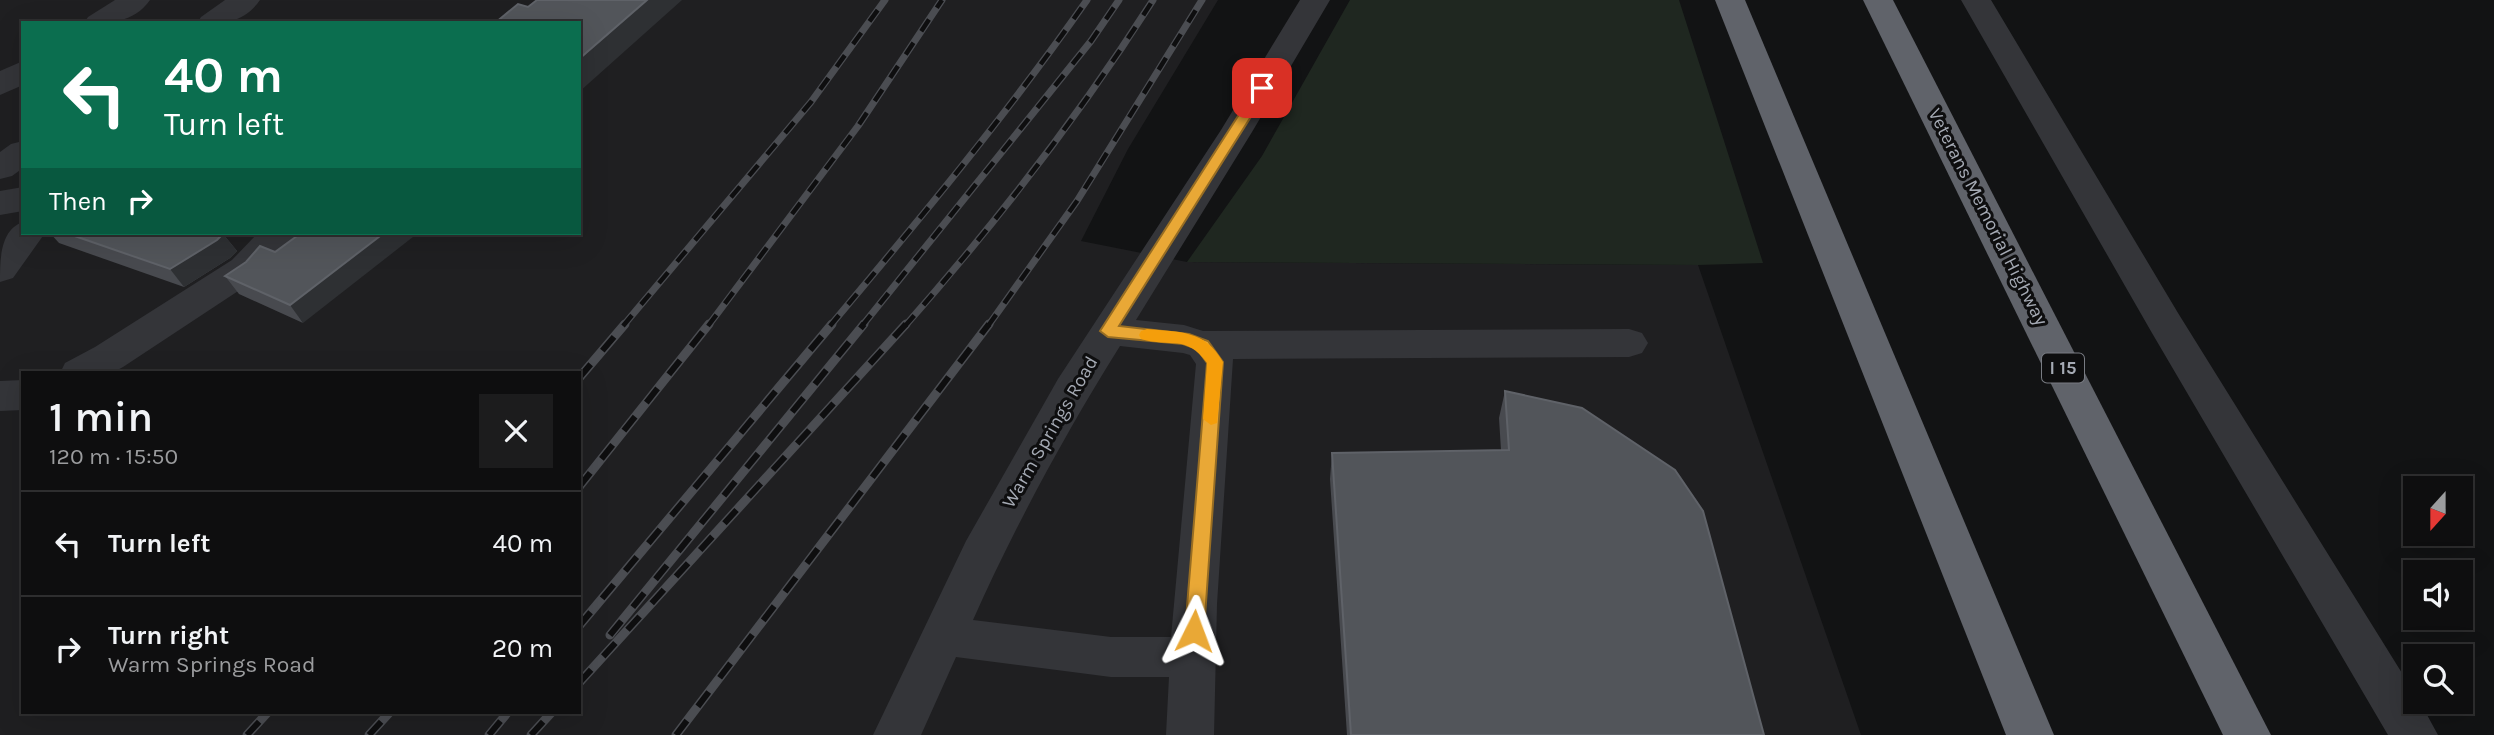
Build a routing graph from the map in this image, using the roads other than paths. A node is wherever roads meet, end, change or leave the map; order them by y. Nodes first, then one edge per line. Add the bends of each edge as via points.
1 (135, 0) edge
2 (245, 0) edge
3 (1315, 0) edge
4 (1730, 0) edge
5 (1878, 0) edge
6 (1976, 0) edge
7 (102, 21) edge
8 (215, 21) edge
9 (21, 72) edge
10 (0, 85) edge
11 (21, 153) edge
12 (0, 168) edge
13 (21, 200) edge
14 (0, 203) edge
15 (26, 235) edge
16 (277, 235) edge
17 (0, 270) edge
18 (1108, 331) junction
19 (1629, 343) dead end
20 (1203, 345) junction
21 (83, 371) edge
22 (21, 395) edge
23 (0, 396) edge
24 (944, 636) junction
25 (1193, 657) junction
26 (897, 735) edge
27 (1190, 735) edge
28 (2029, 735) edge
29 (2247, 735) edge
30 (2414, 735) edge

1 - 7 street
2 - 8 street
3 - 18 street, Warm Springs Road
4 - 28 highway
5 - 29 highway, Veterans Memorial Highway / I 15
6 - 30 street
9 - 10 street
11 - 12 street
13 - 14 street
15 - 17 street
16 - 21 street via 245,269
18 - 20 street via 1184,338
18 - 24 street, Warm Springs Road via 981,554
19 - 20 street
20 - 25 street via 1215,362
22 - 23 street
24 - 25 street via 1111,657
24 - 26 street, Warm Springs Road
25 - 27 street

